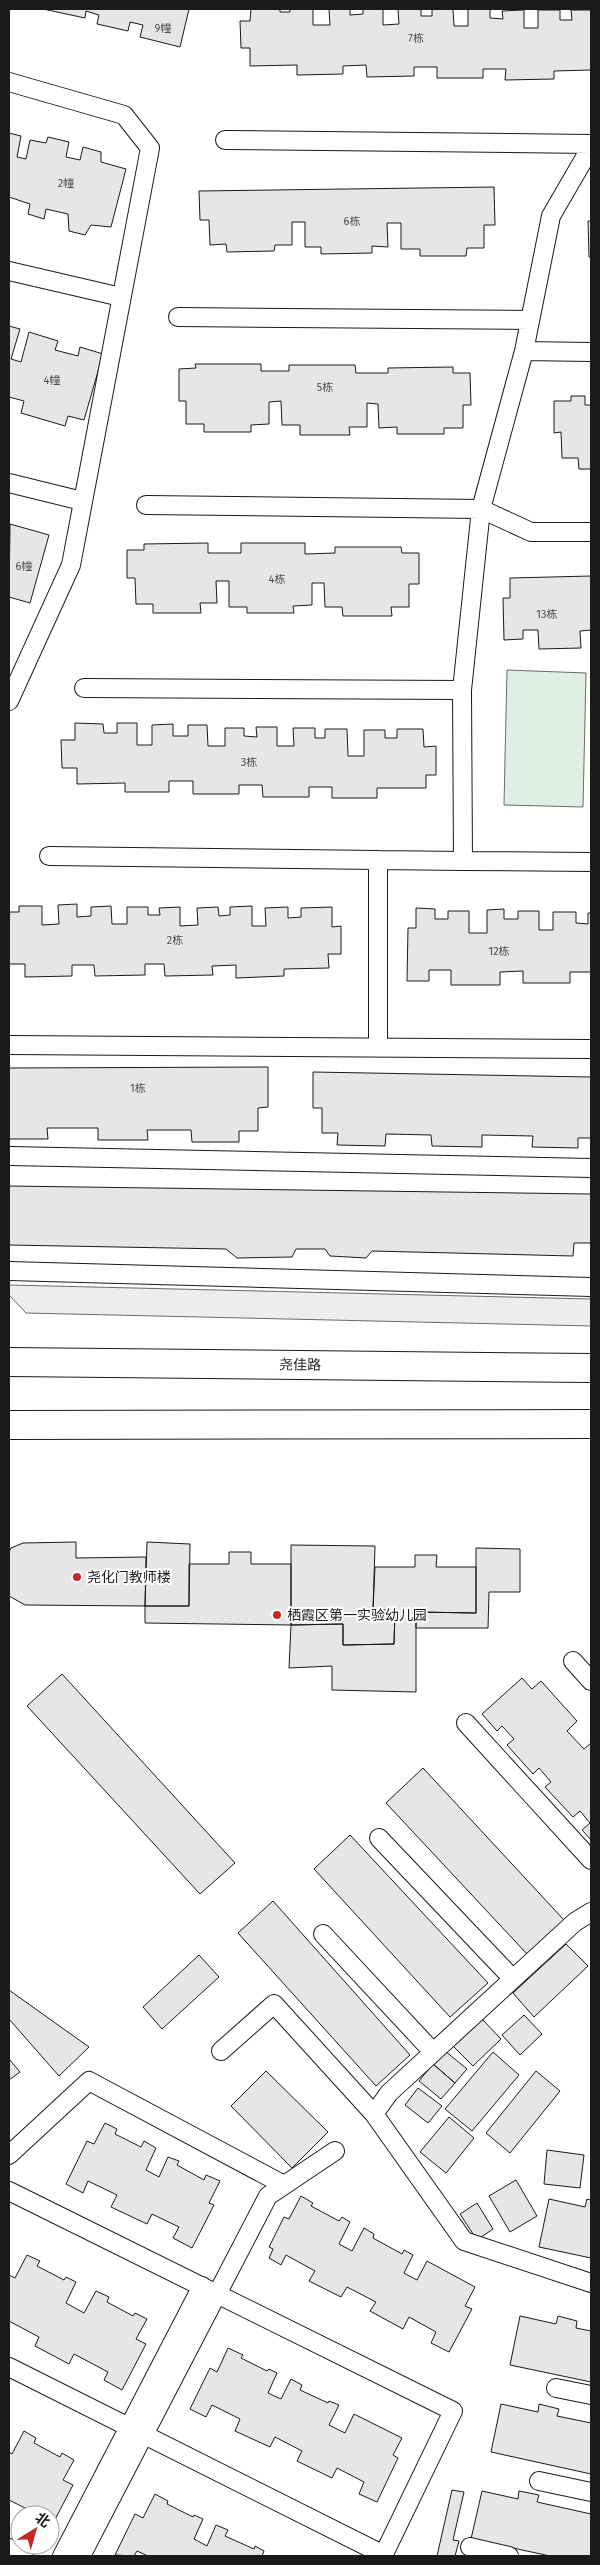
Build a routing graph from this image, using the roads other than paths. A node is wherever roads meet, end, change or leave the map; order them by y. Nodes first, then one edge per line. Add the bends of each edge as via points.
1 (9, 82) edge
2 (224, 140) dead end
3 (591, 146) edge
4 (583, 177) edge
5 (9, 271) edge
6 (121, 297) junction
7 (178, 316) dead end
8 (530, 320) junction
9 (524, 351) junction
10 (591, 352) edge
11 (9, 483) edge
12 (82, 502) junction
13 (146, 505) dead end
14 (481, 509) junction
15 (591, 532) edge
16 (84, 688) dead end
17 (462, 690) junction
18 (9, 701) edge
19 (49, 856) dead end
20 (378, 860) junction
21 (463, 861) junction
22 (591, 862) edge
23 (9, 1046) edge
24 (378, 1048) junction
25 (591, 1049) edge
26 (9, 1156) edge
27 (591, 1168) edge
28 (9, 1271) edge
29 (591, 1287) edge
30 (9, 1362) edge
31 (591, 1368) edge
32 (591, 1424) edge
33 (9, 1425) edge
34 (573, 1661) dead end
35 (591, 1681) edge
36 (466, 1722) dead end
37 (379, 1838) dead end
38 (591, 1860) edge
39 (591, 1912) edge
40 (323, 1934) dead end
41 (512, 1979) junction
42 (221, 2051) dead end
43 (433, 2052) junction
44 (374, 2114) junction
45 (335, 2151) dead end
46 (9, 2155) edge
47 (284, 2185) junction
48 (9, 2191) edge
49 (591, 2283) edge
50 (210, 2289) junction
51 (9, 2367) edge
52 (556, 2388) dead end
53 (591, 2395) edge
54 (136, 2431) junction
55 (539, 2480) dead end
56 (591, 2492) edge
57 (9, 2548) edge
58 (470, 2548) dead end
59 (24, 2556) edge
60 (62, 2556) edge
61 (81, 2556) edge
62 (384, 2556) edge
63 (509, 2556) edge

1 - 6 lane via 124,115 150,148
2 - 3 lane
3 - 4 lane
4 - 8 lane via 551,216
5 - 6 lane
6 - 12 lane
7 - 8 lane
8 - 9 lane
9 - 10 lane
9 - 14 lane
11 - 12 lane
12 - 18 lane via 70,565
13 - 14 lane
14 - 15 lane via 531,532
14 - 17 lane
16 - 17 lane
17 - 21 lane
19 - 20 lane
20 - 21 lane
20 - 24 lane
21 - 22 lane
23 - 24 lane
24 - 25 lane
26 - 27 lane
28 - 29 lane
30 - 31 main road, 尧佳路
32 - 33 main road
34 - 35 lane
36 - 38 lane
37 - 41 lane
39 - 41 lane via 575,1922
40 - 43 lane
41 - 43 lane
42 - 44 lane via 274,2004
43 - 44 lane via 389,2093
44 - 49 lane via 464,2241
45 - 47 lane
46 - 47 lane via 90,2080
47 - 50 lane via 268,2196
48 - 50 lane
50 - 54 lane
50 - 62 lane via 453,2411
51 - 54 lane
52 - 53 lane
54 - 60 lane
54 - 61 lane
54 - 62 lane
55 - 56 lane
57 - 59 lane
58 - 63 lane

